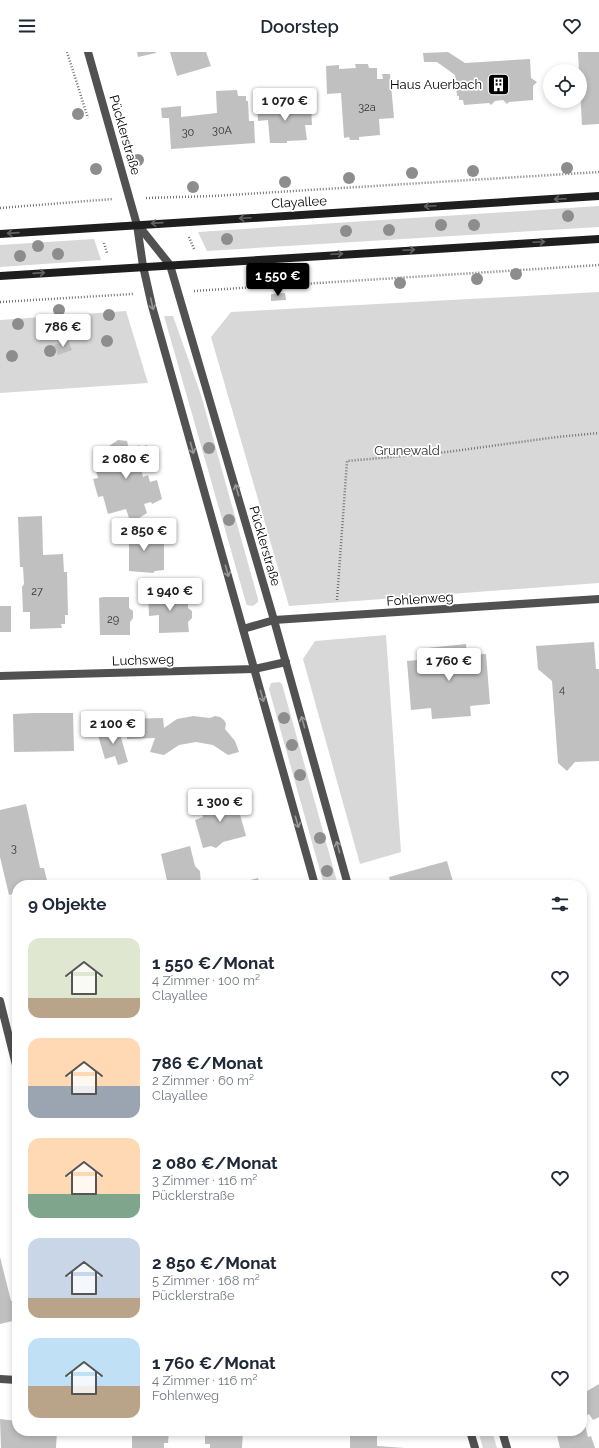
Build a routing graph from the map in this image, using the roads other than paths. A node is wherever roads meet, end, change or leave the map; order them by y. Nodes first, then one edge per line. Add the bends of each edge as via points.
1 (88, 52) edge
2 (599, 196) edge
3 (137, 225) junction
4 (0, 234) edge
5 (599, 239) edge
6 (170, 264) junction
7 (143, 266) junction
8 (0, 276) edge
9 (599, 599) edge
10 (274, 620) junction
11 (243, 628) junction
12 (286, 662) junction
13 (254, 669) junction
14 (0, 676) edge
15 (314, 880) edge
16 (347, 880) edge
17 (0, 1001) edge
18 (12, 1049) edge
19 (0, 1379) edge
20 (12, 1380) edge
21 (471, 1436) edge
22 (503, 1436) edge
23 (475, 1448) edge
24 (507, 1448) edge

1 - 3 street, Pücklerstraße
2 -> 3 main road, Clayallee
3 -> 4 main road, Clayallee
3 - 6 street, Pücklerstraße
3 - 7 street, Pücklerstraße
6 -> 5 main road
6 - 7 main road
10 -> 6 street, Pücklerstraße
8 -> 7 main road
7 -> 11 street, Pücklerstraße
9 - 10 street, Fohlenweg
10 - 11 street, Fohlenweg
10 - 12 street, Pücklerstraße
11 - 13 street, Pücklerstraße
12 - 13 street, Luchsweg
16 -> 12 street, Pücklerstraße
13 - 14 street, Luchsweg
13 -> 15 street, Pücklerstraße
17 - 18 street
19 - 20 street
21 - 23 street
22 - 24 street

